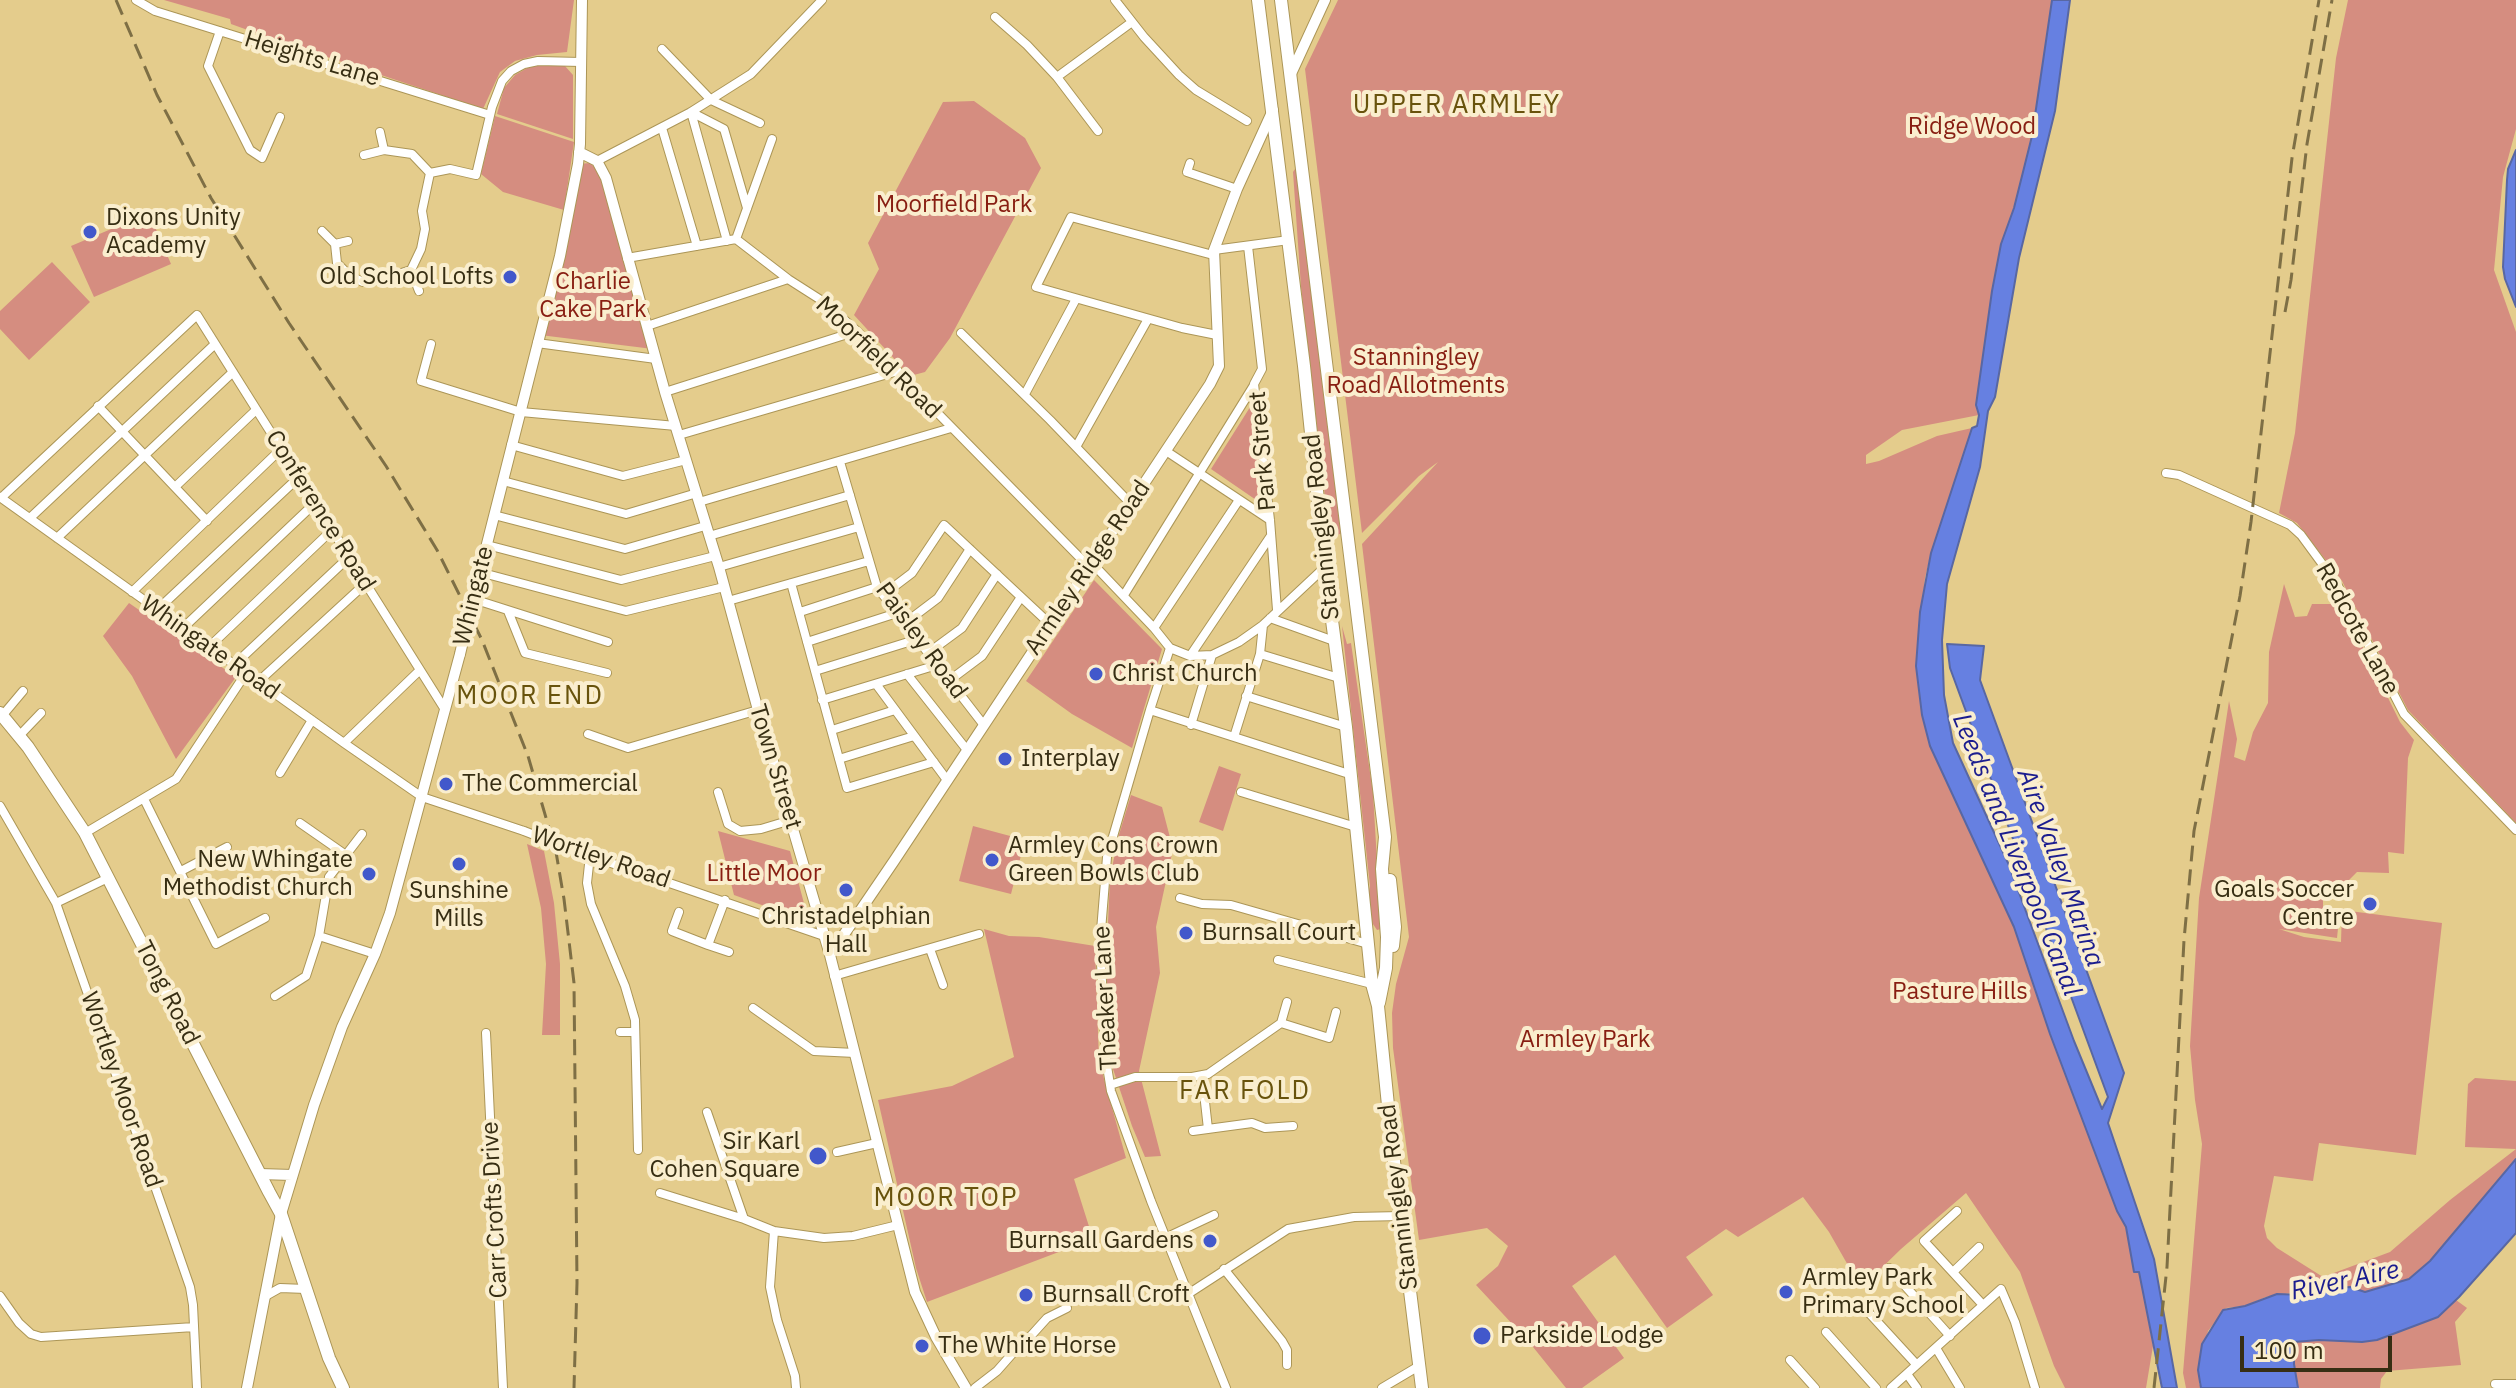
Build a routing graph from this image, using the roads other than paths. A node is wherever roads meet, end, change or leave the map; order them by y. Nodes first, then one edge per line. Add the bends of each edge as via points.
1 (136, 0) edge
2 (582, 0) edge
3 (822, 0) edge
4 (1115, 0) edge
5 (1258, 0) edge
6 (1281, 0) edge
7 (1325, 0) edge
8 (995, 17) dead end
9 (1132, 22) junction
10 (1311, 29) junction
11 (220, 31) junction
12 (662, 49) dead end
13 (1287, 53) junction
14 (581, 62) junction
15 (1290, 76) junction
16 (1057, 77) junction
17 (711, 100) junction
18 (1294, 105) junction
19 (1273, 110) junction
20 (691, 112) junction
21 (490, 115) junction
22 (280, 117) dead end
23 (1247, 121) dead end
24 (760, 123) dead end
25 (662, 128) junction
26 (1098, 131) dead end
27 (380, 132) dead end
28 (772, 139) dead end
29 (1277, 141) junction
30 (384, 150) junction
31 (1255, 150) junction
32 (579, 152) junction
33 (364, 155) dead end
34 (597, 161) junction
35 (1190, 163) dead end
36 (430, 173) junction
37 (1237, 189) junction
38 (747, 208) junction
39 (322, 231) dead end
40 (731, 240) junction
41 (1289, 240) junction
42 (348, 241) dead end
43 (335, 244) junction
44 (697, 246) junction
45 (1248, 246) junction
46 (1213, 253) junction
47 (627, 258) junction
48 (411, 270) junction
49 (788, 279) junction
50 (419, 291) dead end
51 (1076, 299) junction
52 (1148, 319) junction
53 (647, 326) junction
54 (857, 331) junction
55 (961, 333) dead end
56 (1217, 335) junction
57 (537, 343) junction
58 (215, 344) junction
59 (431, 344) dead end
60 (656, 359) junction
61 (898, 371) junction
62 (233, 372) junction
63 (1254, 384) junction
64 (665, 392) junction
65 (1025, 394) junction
66 (98, 406) junction
67 (256, 410) junction
68 (521, 412) junction
69 (951, 428) junction
70 (677, 431) junction
71 (122, 432) junction
72 (511, 445) junction
73 (1076, 447) junction
74 (281, 449) junction
75 (1166, 451) junction
76 (145, 455) junction
77 (686, 460) junction
78 (840, 462) junction
79 (2166, 473) dead end
80 (1201, 474) junction
81 (299, 477) junction
82 (503, 481) junction
83 (175, 487) junction
84 (850, 495) junction
85 (0, 497) edge
86 (698, 498) junction
87 (1239, 500) junction
88 (315, 503) junction
89 (1130, 503) junction
90 (494, 515) junction
91 (30, 518) junction
92 (1270, 520) junction
93 (207, 521) junction
94 (859, 527) junction
95 (332, 530) junction
96 (707, 531) junction
97 (1270, 537) junction
98 (57, 538) junction
99 (487, 545) junction
100 (970, 549) junction
101 (1348, 549) junction
102 (1323, 553) junction
103 (349, 557) junction
104 (869, 561) junction
105 (717, 562) junction
106 (1090, 564) junction
107 (1351, 569) junction
108 (1326, 570) junction
109 (479, 572) junction
110 (997, 574) junction
111 (366, 583) junction
112 (791, 583) junction
113 (724, 587) junction
114 (880, 591) junction
115 (132, 592) junction
116 (1124, 595) junction
117 (1021, 597) junction
118 (473, 599) junction
119 (728, 601) junction
120 (157, 610) junction
121 (508, 611) junction
122 (800, 612) junction
123 (897, 613) junction
124 (1270, 618) junction
125 (905, 623) junction
126 (1050, 624) junction
127 (183, 628) junction
128 (1154, 628) junction
129 (918, 639) junction
130 (1334, 641) junction
131 (608, 642) dead end
132 (807, 642) junction
133 (209, 647) junction
134 (1170, 648) junction
135 (928, 653) junction
136 (1260, 654) junction
137 (1212, 655) junction
138 (1190, 656) junction
139 (234, 665) junction
140 (937, 665) junction
141 (420, 670) junction
142 (815, 671) junction
143 (246, 673) junction
144 (607, 673) dead end
145 (907, 674) junction
146 (1339, 678) junction
147 (950, 680) junction
148 (259, 681) junction
149 (876, 684) junction
150 (23, 691) dead end
151 (1246, 696) junction
152 (822, 700) junction
153 (444, 708) junction
154 (758, 710) junction
155 (895, 710) junction
156 (1150, 710) junction
157 (41, 713) dead end
158 (1, 714) edge
159 (312, 720) junction
160 (983, 724) junction
161 (1191, 725) junction
162 (1346, 727) junction
163 (832, 730) junction
164 (588, 734) dead end
165 (19, 736) junction
166 (914, 736) junction
167 (1234, 737) junction
168 (344, 743) junction
169 (967, 750) junction
170 (839, 759) junction
171 (934, 762) junction
172 (280, 773) dead end
173 (1349, 774) junction
174 (947, 780) junction
175 (718, 792) dead end
176 (1241, 792) dead end
177 (422, 797) junction
178 (144, 799) junction
179 (0, 806) edge
180 (791, 820) junction
181 (300, 823) dead end
182 (1356, 827) junction
183 (2516, 830) edge
184 (85, 833) junction
185 (362, 834) dead end
186 (227, 847) dead end
187 (346, 855) junction
188 (590, 855) junction
189 (181, 871) junction
190 (108, 878) junction
191 (1180, 898) dead end
192 (725, 900) junction
193 (56, 903) junction
194 (679, 912) dead end
195 (265, 918) dead end
196 (979, 934) dead end
197 (319, 936) junction
198 (824, 936) junction
199 (1368, 944) junction
200 (708, 945) junction
201 (930, 949) junction
202 (729, 952) dead end
203 (375, 954) junction
204 (830, 955) junction
205 (1278, 960) dead end
206 (834, 976) junction
207 (1372, 984) junction
208 (943, 985) dead end
209 (275, 996) dead end
210 (1287, 1002) dead end
211 (1378, 1006) junction
212 (753, 1008) dead end
213 (1336, 1012) dead end
214 (1281, 1023) junction
215 (620, 1032) dead end
216 (634, 1032) junction
217 (486, 1033) dead end
218 (855, 1053) junction
219 (1202, 1075) junction
220 (1110, 1085) junction
221 (707, 1112) dead end
222 (1293, 1126) dead end
223 (1208, 1129) junction
224 (1193, 1131) dead end
225 (877, 1143) junction
226 (638, 1150) dead end
227 (837, 1152) dead end
228 (260, 1174) junction
229 (292, 1175) junction
230 (660, 1193) dead end
231 (1957, 1211) dead end
232 (281, 1214) junction
233 (1214, 1215) dead end
234 (1401, 1216) junction
235 (744, 1219) junction
236 (898, 1225) junction
237 (774, 1231) junction
238 (1165, 1238) junction
239 (1979, 1247) dead end
240 (1889, 1268) dead end
241 (1224, 1269) junction
242 (1953, 1272) junction
243 (306, 1289) junction
244 (1188, 1294) junction
245 (0, 1296) edge
246 (264, 1297) junction
247 (1860, 1303) dead end
248 (1983, 1305) junction
249 (1067, 1308) dead end
250 (194, 1327) junction
251 (1826, 1332) dead end
252 (1950, 1336) junction
253 (1936, 1348) junction
254 (1790, 1360) dead end
255 (1916, 1364) junction
256 (1287, 1365) dead end
257 (1419, 1366) junction
258 (1907, 1374) junction
259 (2495, 1384) dead end
260 (2516, 1384) edge
261 (1222, 1387) edge
262 (197, 1388) edge
263 (247, 1388) edge
264 (343, 1388) edge
265 (503, 1388) edge
266 (796, 1388) edge
267 (966, 1388) edge
268 (975, 1388) edge
269 (1382, 1388) edge
270 (1422, 1388) edge
271 (1815, 1388) edge
272 (1876, 1388) edge
273 (1891, 1388) edge
274 (1917, 1388) edge
275 (1960, 1388) edge
276 (2035, 1388) edge

1 - 11 street, Heights Lane
2 - 14 street, Whingate
3 - 17 street via 758,68
4 - 9 street
5 - 19 main road, Stanningley Road
6 - 13 main road, Stanningley Road
7 - 10 street
8 - 16 street
9 - 16 street
9 - 23 street via 1196,90
10 - 13 street
10 - 15 street
11 - 21 street, Heights Lane
11 - 22 street via 208,66 250,150 262,158
12 - 17 street
13 - 15 main road, Stanningley Road
13 - 19 main road via 1273,76
14 - 21 street via 538,61 511,71
14 - 32 street, Whingate
15 - 18 main road, Stanningley Road
16 - 26 street
17 - 20 street
17 - 24 street
18 - 29 main road
18 - 101 main road, Stanningley Road
19 - 29 main road, Stanningley Road
19 - 31 street, Armley Ridge Road
20 - 25 street
20 - 38 street via 724,129
20 - 40 street
21 - 36 street via 476,175 450,169
25 - 34 street
25 - 44 street
27 - 30 street
28 - 38 street
29 - 31 street
29 - 41 main road, Stanningley Road
30 - 33 street
30 - 36 street via 412,154
31 - 37 street, Armley Ridge Road
32 - 34 street
32 - 57 street, Whingate
34 - 47 street, Town Street
35 - 37 street via 1187,172
36 - 48 street via 422,211 425,229
37 - 46 street, Armley Ridge Road
38 - 40 street
39 - 43 street
40 - 44 street
40 - 49 street, Moorfield Road
41 - 45 street
41 - 102 main road, Stanningley Road
42 - 43 street
43 - 48 street via 337,263 363,282
44 - 47 street
45 - 46 street
45 - 63 street, Park Street via 1262,369
46 - 51 street via 1071,217 1036,287
46 - 56 street, Armley Ridge Road
47 - 53 street, Town Street
48 - 50 street
49 - 53 street
49 - 54 street, Moorfield Road
51 - 52 street
51 - 65 street
52 - 56 street
52 - 73 street
53 - 60 street, Town Street
54 - 61 street, Moorfield Road
54 - 64 street
55 - 65 street
56 - 75 street, Armley Ridge Road via 1219,366
57 - 60 street
57 - 68 street, Whingate
58 - 62 street, Conference Road
58 - 66 street, Conference Road via 197,315
58 - 71 street
59 - 68 street via 421,381
60 - 64 street, Town Street
61 - 69 street, Moorfield Road
61 - 70 street
62 - 67 street, Conference Road
62 - 76 street
63 - 80 street
63 - 92 street, Park Street
64 - 70 street, Town Street
65 - 73 street
66 - 71 street
66 - 85 street
67 - 74 street, Conference Road
67 - 83 street
68 - 70 street
68 - 72 street, Whingate
69 - 78 street
69 - 106 street, Moorfield Road
70 - 77 street, Town Street
71 - 76 street
71 - 91 street
72 - 77 street via 623,476
72 - 82 street, Whingate
73 - 89 street
74 - 81 street, Conference Road
74 - 93 street
75 - 80 street
75 - 89 street, Armley Ridge Road
76 - 83 street
76 - 98 street
77 - 86 street, Town Street
78 - 84 street, Paisley Road
78 - 86 street
79 - 183 street, Redcote Lane via 2290,525 2301,535 2337,584 2404,714
80 - 87 street
80 - 116 street
81 - 88 street, Conference Road
81 - 120 street
82 - 86 street via 626,514
82 - 90 street, Whingate
83 - 93 street
84 - 94 street, Paisley Road
84 - 96 street
85 - 91 street, Whingate Road
86 - 96 street, Town Street
87 - 92 street
87 - 128 street
88 - 95 street, Conference Road
88 - 127 street
89 - 106 street, Armley Ridge Road
90 - 96 street via 625,549
90 - 99 street, Whingate
91 - 98 street, Whingate Road
92 - 97 street, Park Street
93 - 115 street
94 - 104 street, Paisley Road
94 - 105 street
95 - 103 street, Conference Road
95 - 133 street
96 - 105 street, Town Street
97 - 124 street, Park Street
97 - 138 street
98 - 115 street, Whingate Road
99 - 105 street via 621,580
99 - 109 street, Whingate
100 - 110 street
100 - 114 street via 944,525 912,573
100 - 125 street via 938,598
101 - 102 main road via 1337,546
101 - 107 main road, Stanningley Road
102 - 108 main road, Stanningley Road
103 - 111 street, Conference Road
103 - 139 street
104 - 112 street
104 - 114 street, Paisley Road
105 - 113 street, Town Street
106 - 116 street, Moorfield Road
106 - 126 street, Armley Ridge Road
107 - 108 main road via 1339,575
107 - 211 main road, Stanningley Road via 1385,837 1386,968
108 - 124 street, Moorfield Road
108 - 130 main road, Stanningley Road
109 - 113 street via 626,611
109 - 118 street, Whingate
110 - 117 street
110 - 135 street via 962,628
111 - 141 street, Conference Road
111 - 148 street
112 - 119 street
112 - 122 street
113 - 119 street, Town Street
114 - 122 street
114 - 123 street, Paisley Road
115 - 120 street, Whingate Road
116 - 128 street, Moorfield Road
117 - 126 street
117 - 147 street via 982,656
118 - 121 street
118 - 153 street, Whingate, bridge
119 - 154 street, Town Street
120 - 127 street, Whingate Road
121 - 131 street
121 - 144 street via 525,653
122 - 132 street
123 - 125 street, Paisley Road
123 - 132 street
124 - 130 street
124 - 136 street, Park Street
124 - 137 street, Moorfield Road
125 - 129 street, Paisley Road
126 - 160 street, Armley Ridge Road
127 - 133 street, Whingate Road
128 - 134 street, Moorfield Road
129 - 135 street, Paisley Road
129 - 142 street
130 - 146 main road, Stanningley Road
132 - 142 street
133 - 139 street, Whingate Road
134 - 138 street, Moorfield Road
134 - 156 street, Theaker Lane
135 - 140 street, Paisley Road
136 - 146 street
136 - 151 street, Park Street
137 - 138 street, Moorfield Road
137 - 161 street
139 - 143 street, Whingate Road
140 - 145 street
140 - 147 street, Paisley Road
141 - 153 street, Conference Road
141 - 168 street
142 - 152 street
143 - 148 street, Whingate Road
143 - 178 street via 176,779
145 - 149 street
145 - 169 street
146 - 162 main road, Stanningley Road
147 - 160 street, Paisley Road
148 - 159 street, Whingate Road
149 - 152 street
149 - 155 street
150 - 158 street
151 - 162 street
151 - 167 street, Park Street
152 - 163 street
153 - 177 street, Whingate
154 - 164 street via 628,748
154 - 180 street, Town Street
155 - 163 street
155 - 166 street
156 - 161 street
156 - 220 street, Theaker Lane via 1103,886 1100,943
157 - 165 street
158 - 165 main road, Tong Road
159 - 168 street, Whingate Road
159 - 172 street
160 - 169 street, Armley Ridge Road
161 - 167 street
162 - 173 main road, Stanningley Road
163 - 170 street
165 - 184 main road, Tong Road
166 - 170 street
166 - 171 street
167 - 173 street
168 - 177 street, Whingate Road
169 - 174 street, Armley Ridge Road
170 - 171 street via 847,788
171 - 174 street
173 - 182 main road, Stanningley Road
174 - 204 street, Armley Ridge Road
175 - 180 street via 732,828 749,832
176 - 182 street
177 - 188 street, Wortley Road, bridge
177 - 203 street, Whingate
178 - 184 street
178 - 189 street
179 - 193 street, Wortley Moor Road
180 - 198 street, Town Street
181 - 187 street
182 - 199 main road, Stanningley Road
184 - 190 main road, Tong Road
185 - 187 street
186 - 189 street
187 - 197 street via 329,877
188 - 192 street, Wortley Road
188 - 216 street via 591,904 632,1006
189 - 195 street via 216,944
190 - 193 street
190 - 228 main road, Tong Road
191 - 199 street via 1231,905
192 - 198 street, Wortley Road
192 - 200 street
193 - 250 street, Wortley Moor Road via 190,1287
194 - 200 street via 672,931
196 - 201 street
197 - 203 street
197 - 209 street via 306,976
198 - 204 street, Town Street
199 - 207 main road, Stanningley Road
200 - 202 street
201 - 206 street
201 - 208 street
203 - 229 street, Whingate via 342,1027
204 - 206 street, Town Street
205 - 207 street
206 - 218 street, Town Street
207 - 211 main road, Stanningley Road
210 - 214 street
211 - 234 main road, Stanningley Road
212 - 218 street via 814,1051
213 - 214 street via 1329,1038
214 - 219 street
215 - 216 street
216 - 226 street
217 - 265 street, Carr Crofts Drive
218 - 225 street, Town Street
219 - 220 street via 1135,1077
219 - 223 street
220 - 238 street, Theaker Lane
221 - 235 street
222 - 223 street via 1265,1128 1252,1123
223 - 224 street
225 - 227 street
225 - 236 street, Town Street
228 - 229 street
228 - 232 main road, Tong Road
229 - 232 street, Whingate
230 - 235 street
231 - 242 street via 1924,1241
232 - 243 main road, Tong Road
232 - 246 street, Whingate
233 - 238 street
234 - 241 street via 1295,1226
234 - 257 main road, Stanningley Road
235 - 237 street
236 - 237 street via 824,1238
236 - 267 street, Town Street via 919,1303
237 - 266 street via 770,1287
238 - 244 street, Theaker Lane
239 - 242 street
240 - 252 street
241 - 244 street
241 - 256 street via 1282,1341
242 - 248 street
243 - 246 street via 280,1288
243 - 264 main road, Tong Road
244 - 261 street, Theaker Lane
245 - 250 street via 19,1323 41,1337
246 - 263 street, Whingate
247 - 255 street
248 - 252 street
248 - 276 street via 2001,1289
249 - 268 street via 1047,1318 1028,1339 1013,1344 1012,1354
250 - 262 street, Wortley Moor Road
251 - 272 street
252 - 253 street
253 - 255 street
253 - 275 street
254 - 271 street
255 - 258 street
257 - 269 street
257 - 270 main road, Stanningley Road
258 - 273 street
258 - 274 street
259 - 260 street

